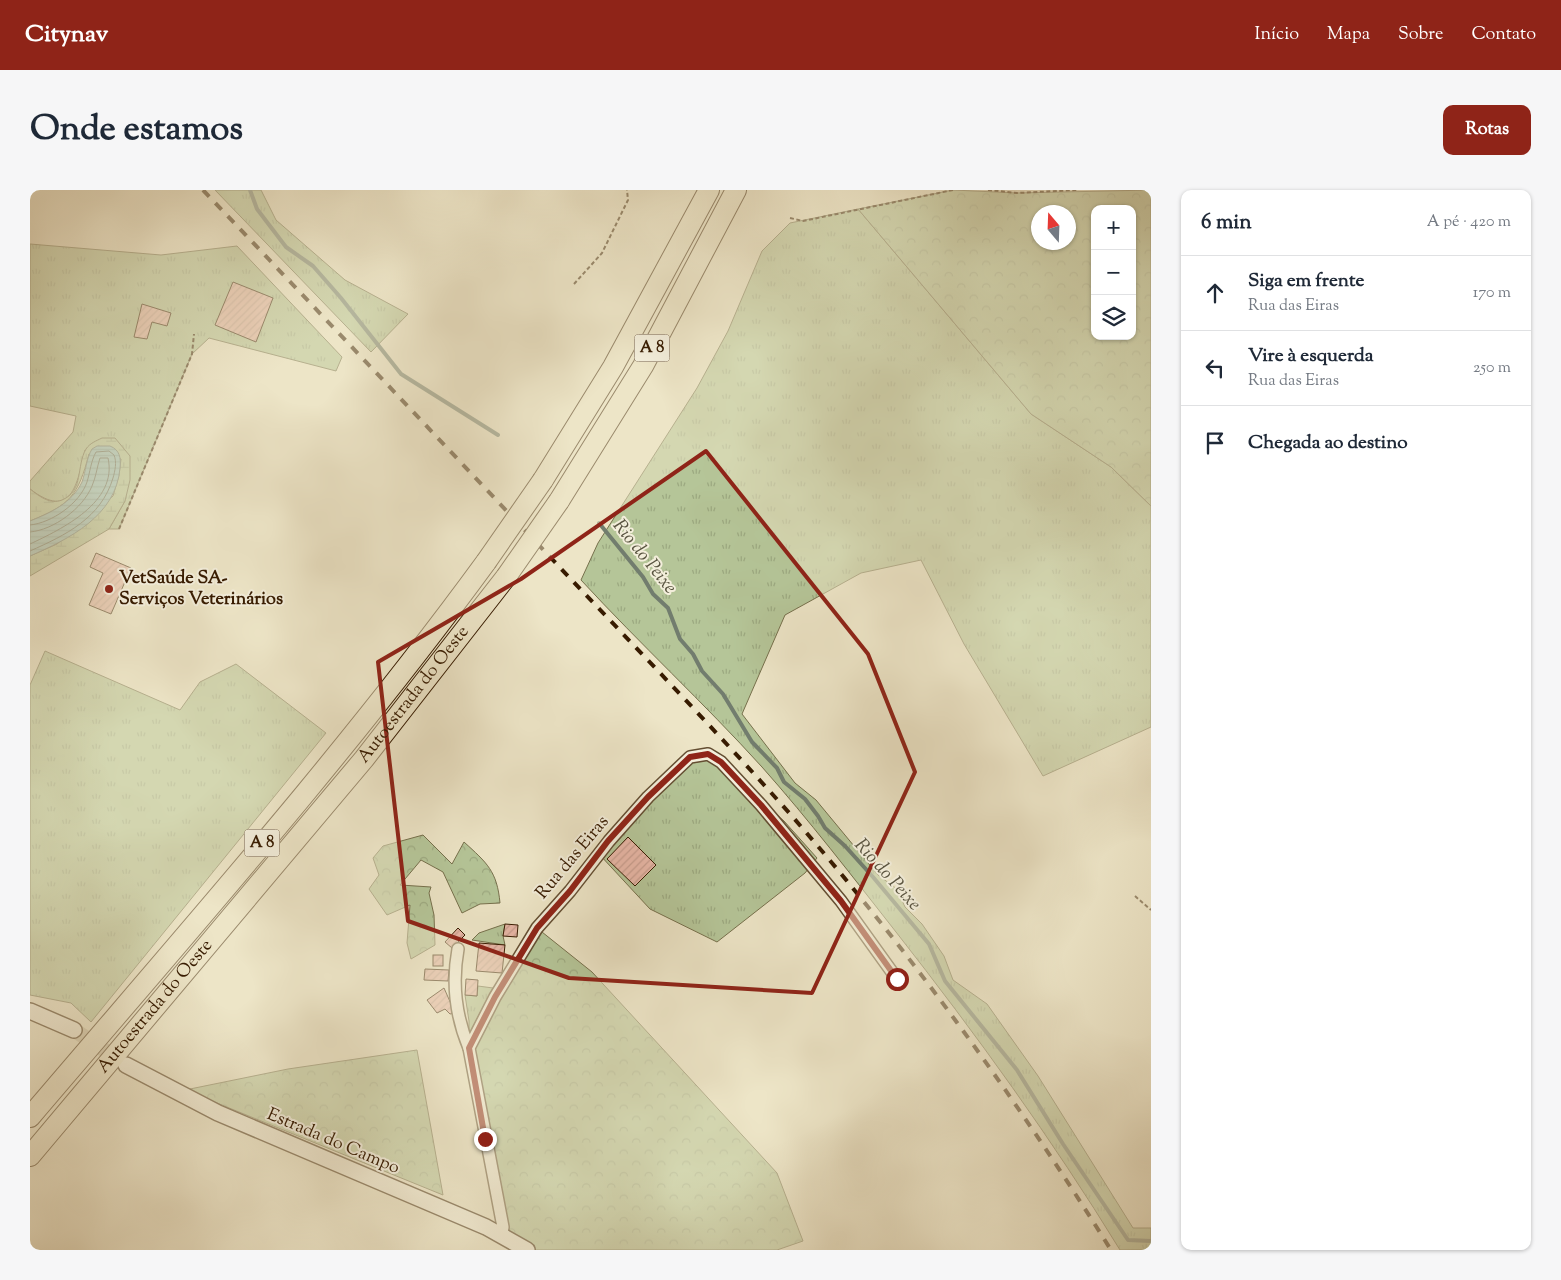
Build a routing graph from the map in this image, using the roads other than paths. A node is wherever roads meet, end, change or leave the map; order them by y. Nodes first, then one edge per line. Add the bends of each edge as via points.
1 (709, 190) edge
2 (736, 190) edge
3 (458, 949) dead end
4 (897, 979) dead end
5 (30, 1011) edge
6 (74, 1030) tunnel mouth
7 (469, 1048) junction
8 (126, 1064) tunnel mouth
9 (30, 1117) edge
10 (30, 1156) edge
11 (502, 1234) junction
12 (527, 1250) edge

1 - 9 highway, Autoestrada do Oeste / A 8, bridge via 618,359 543,480 443,621 342,748
2 - 10 highway, Autoestrada do Oeste / A 8, bridge via 643,366 559,501 506,577 364,759
3 - 7 street via 456,997 462,1032
4 - 7 street, Rua das Eiras via 841,901 761,805 721,762 708,754 690,757 648,797 537,928 495,997
5 - 6 street
7 - 11 street
8 - 11 street, Estrada do Campo via 218,1113
11 - 12 street, Estrada do Campo

